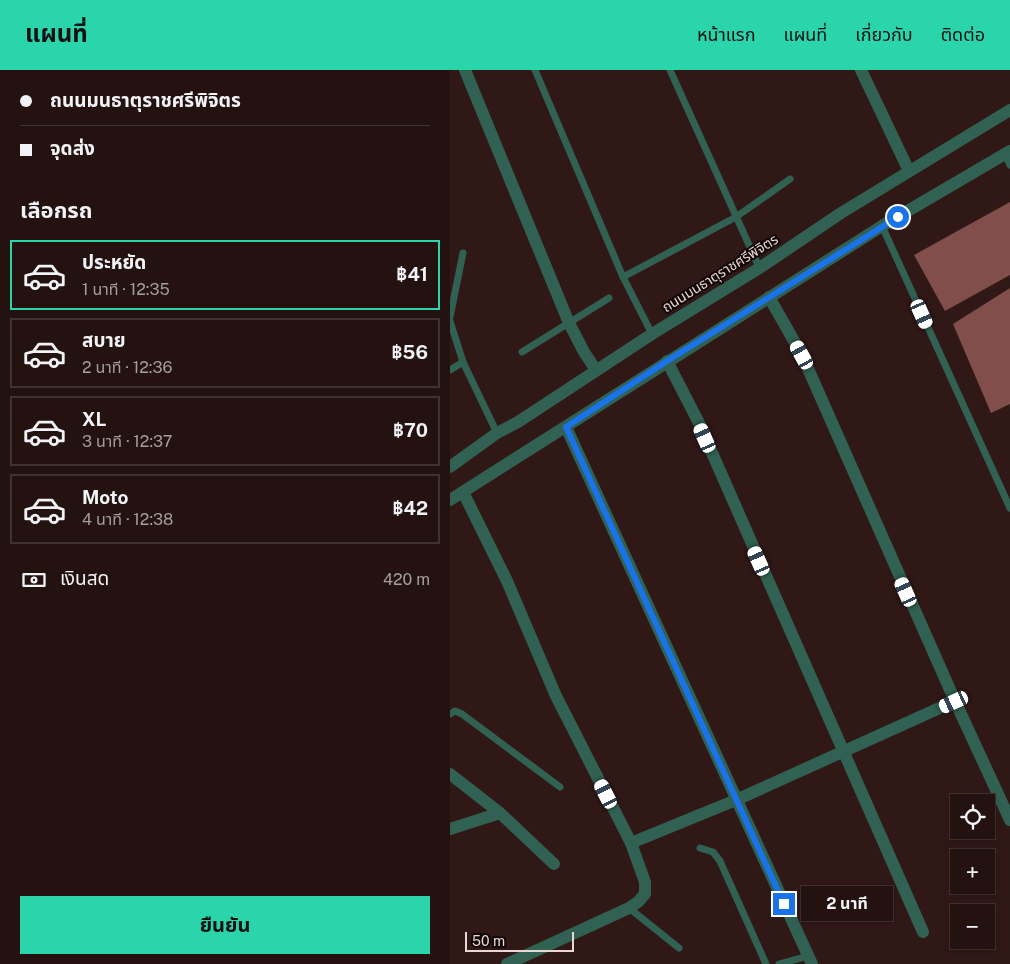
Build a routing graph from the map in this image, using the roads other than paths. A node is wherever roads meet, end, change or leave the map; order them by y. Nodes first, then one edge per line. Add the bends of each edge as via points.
1 (465, 70) edge
2 (535, 70) edge
3 (670, 70) edge
4 (861, 70) edge
5 (1010, 110) edge
6 (1008, 157) edge
7 (909, 171) junction
8 (790, 179) dead end
9 (736, 217) junction
10 (882, 226) junction
11 (463, 253) dead end
12 (760, 267) junction
13 (623, 277) junction
14 (769, 297) junction
15 (609, 298) dead end
16 (450, 319) edge
17 (569, 323) junction
18 (652, 334) junction
19 (522, 352) dead end
20 (667, 361) junction
21 (463, 362) junction
22 (450, 370) edge
23 (596, 370) junction
24 (566, 427) junction
25 (498, 433) junction
26 (450, 467) edge
27 (463, 492) junction
28 (450, 500) edge
29 (1010, 508) edge
30 (954, 702) junction
31 (450, 714) edge
32 (843, 753) junction
33 (450, 774) edge
34 (560, 787) dead end
35 (736, 800) junction
36 (500, 813) junction
37 (1010, 820) edge
38 (450, 829) edge
39 (631, 842) junction
40 (700, 848) dead end
41 (554, 864) dead end
42 (629, 908) junction
43 (923, 932) dead end
44 (679, 948) dead end
45 (810, 960) edge
46 (507, 964) edge
47 (766, 964) edge
48 (779, 964) edge

1 - 17 street
2 - 13 lane
3 - 9 lane
4 - 7 street
5 - 7 street, ถนนมนธาตุราชศรีพิจิตร
6 - 10 street
7 - 12 street, ถนนมนธาตุราชศรีพิจิตร
8 - 9 lane
9 - 12 lane
9 - 13 lane
10 - 14 street
10 - 29 lane
11 - 16 lane
12 - 18 street, ถนนมนธาตุราชศรีพิจิตร
13 - 18 lane
14 - 20 street
14 - 30 street via 802,355
15 - 17 lane
16 - 21 lane
17 - 19 lane
17 - 23 street
18 - 23 street, ถนนมนธาตุราชศรีพิจิตร
20 - 24 street
20 - 32 street via 698,421
21 - 22 lane
21 - 25 lane
23 - 25 street, ถนนมนธาตุราชศรีพิจิตร
24 - 27 street
24 - 35 street
25 - 26 street, ถนนมนธาตุราชศรีพิจิตร
27 - 28 street
27 - 39 street via 507,581 556,696
30 - 32 street
30 - 37 street
31 - 34 lane via 455,711 462,714
32 - 35 street
32 - 43 street
33 - 36 street
35 - 39 street
35 - 45 street
36 - 38 street
36 - 41 street
39 - 42 street via 645,882 645,894
40 - 47 lane via 713,852 720,861
42 - 44 lane
42 - 46 street
45 - 48 lane

